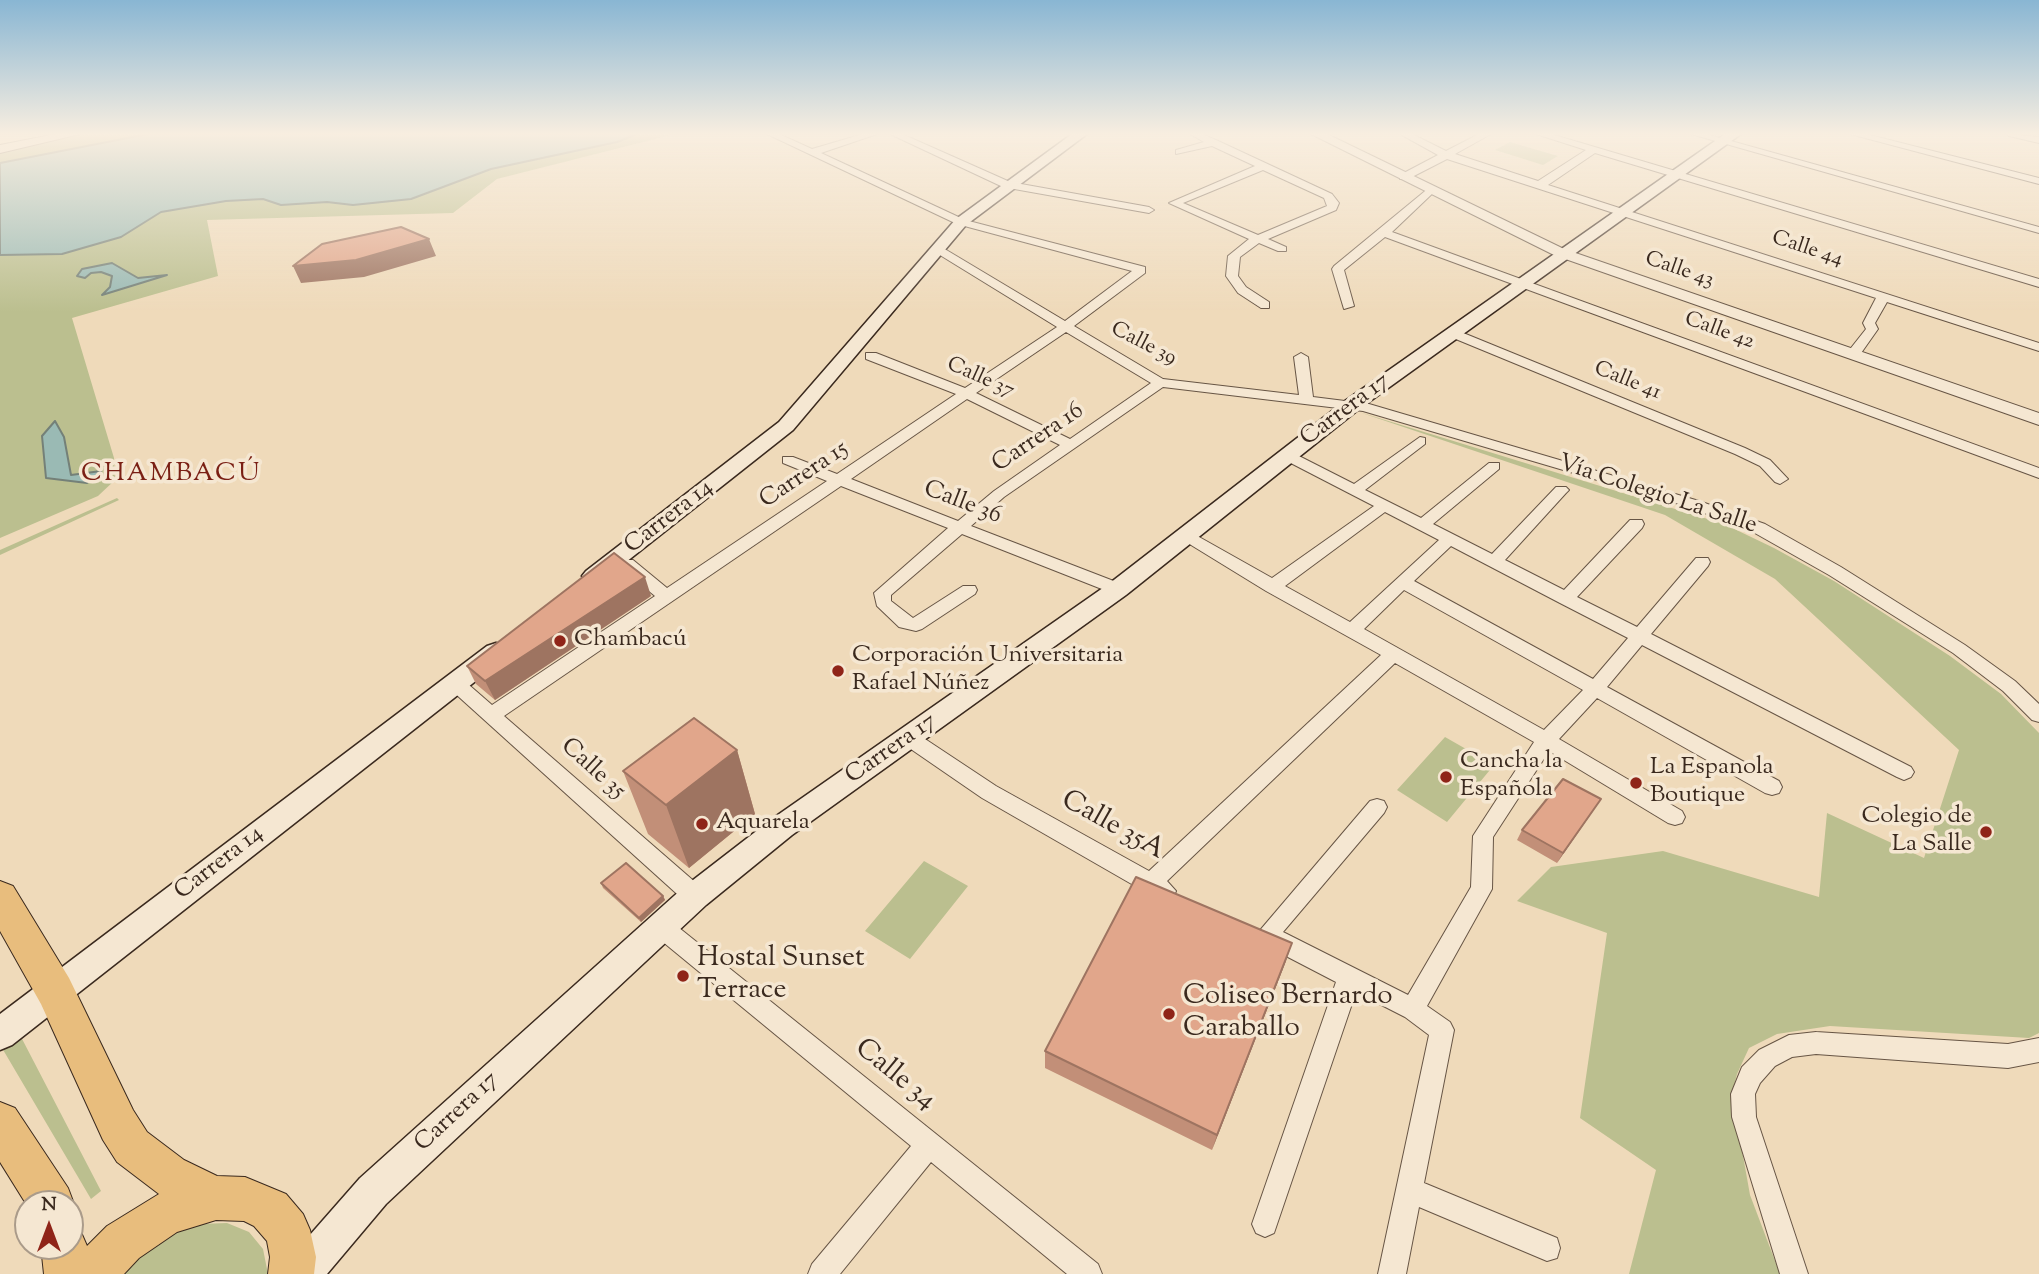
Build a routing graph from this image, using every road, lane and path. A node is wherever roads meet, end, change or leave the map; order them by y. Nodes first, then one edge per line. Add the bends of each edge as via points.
1 (901, 193) edge
2 (996, 193) edge
3 (1055, 193) edge
4 (1197, 193) edge
5 (1322, 193) edge
6 (1426, 193) edge
7 (1437, 193) edge
8 (1566, 193) edge
9 (1650, 193) edge
10 (1738, 193) edge
11 (1917, 193) edge
12 (1149, 210) dead end
13 (1624, 212) junction
14 (961, 222) junction
15 (2039, 230) edge
16 (1384, 233) junction
17 (1257, 239) junction
18 (1282, 249) dead end
19 (939, 250) junction
20 (1565, 254) junction
21 (1524, 283) junction
22 (2039, 283) edge
23 (1884, 295) junction
24 (1265, 306) dead end
25 (1348, 306) dead end
26 (1065, 327) junction
27 (1451, 332) junction
28 (2039, 347) edge
29 (1854, 353) junction
30 (871, 356) dead end
31 (1301, 357) dead end
32 (1160, 383) junction
33 (964, 393) junction
34 (1307, 399) junction
35 (1352, 405) junction
36 (2039, 419) edge
37 (1420, 441) dead end
38 (1071, 445) junction
39 (1287, 456) junction
40 (788, 460) dead end
41 (1494, 466) dead end
42 (2039, 473) edge
43 (1780, 479) dead end
44 (840, 480) junction
45 (1355, 490) junction
46 (1561, 490) dead end
47 (1384, 506) junction
48 (1636, 524) dead end
49 (1422, 525) junction
50 (957, 526) junction
51 (1186, 537) junction
52 (1449, 539) junction
53 (619, 557) junction
54 (1494, 562) junction
55 (1702, 562) dead end
56 (1404, 583) junction
57 (1272, 587) junction
58 (578, 589) edge
59 (1118, 589) junction
60 (970, 590) dead end
61 (668, 597) junction
62 (1566, 599) junction
63 (1352, 630) junction
64 (1638, 636) junction
65 (507, 643) edge
66 (1393, 654) junction
67 (455, 683) junction
68 (1594, 690) junction
69 (491, 715) junction
70 (2039, 715) edge
71 (909, 738) junction
72 (1546, 740) junction
73 (1904, 772) dead end
74 (1772, 787) dead end
75 (1377, 807) dead end
76 (1675, 817) dead end
77 (1150, 884) junction
78 (695, 896) junction
79 (0, 897) edge
80 (1186, 900) edge
81 (1244, 925) edge
82 (660, 926) junction
83 (1268, 935) junction
84 (1349, 978) junction
85 (55, 991) junction
86 (1413, 1009) junction
87 (0, 1034) edge
88 (2039, 1050) edge
89 (0, 1123) edge
90 (929, 1145) junction
91 (43, 1190) edge
92 (1412, 1191) junction
93 (216, 1198) junction
94 (1265, 1224) dead end
95 (1547, 1248) dead end
96 (91, 1274) edge
97 (291, 1274) edge
98 (302, 1274) edge
99 (822, 1274) edge
100 (1088, 1274) edge
101 (1392, 1274) edge
102 (1794, 1274) edge

1 - 14 street
2 - 14 main road, Carrera 14
3 - 12 street
4 - 17 street via 1174,203
5 - 17 street via 1334,203 1332,208
6 - 16 street
7 - 20 street, Calle 43
8 - 13 street, Calle 44
9 - 13 main road, Carrera 17
10 - 22 street
11 - 15 street
13 - 20 main road, Carrera 17
13 - 23 street, Calle 44
14 - 19 main road, Carrera 14
14 - 26 street, Carrera 15 via 1141,270
16 - 21 street, Calle 42
16 - 25 street via 1338,269
17 - 18 street
17 - 24 street via 1241,248 1230,267 1242,290
19 - 26 street, Calle 39
19 - 53 main road, Carrera 14 via 786,426
20 - 21 main road, Carrera 17
20 - 29 street, Calle 43
21 - 27 main road, Carrera 17
21 - 42 street, Calle 42
23 - 28 street, Calle 44
23 - 29 street via 1869,323 1872,329
26 - 32 street, Calle 39
26 - 33 street, Carrera 15
27 - 35 main road, Carrera 17
27 - 43 street, Calle 41 via 1740,451 1765,463
29 - 36 street, Calle 43
30 - 33 street, Calle 37
31 - 34 street
32 - 34 street, Calle 39
32 - 38 street, Carrera 16
33 - 38 street, Calle 37
33 - 44 street, Carrera 15
34 - 35 street, Calle 39
35 - 39 main road, Carrera 17
35 - 70 street, Vía Colegio La Salle via 1694,504 1759,528 1959,649
37 - 45 street
38 - 50 street, Carrera 16
39 - 45 street
39 - 51 main road, Carrera 17
40 - 44 street, Calle 36
41 - 49 street
44 - 50 street, Calle 36
44 - 61 street, Carrera 15
45 - 47 street
46 - 54 street
47 - 49 street
47 - 57 street
48 - 62 street
49 - 52 street
50 - 59 street, Calle 36
50 - 60 street, Carrera 16 via 882,593 883,602 905,623 916,625
51 - 57 street
51 - 59 main road, Carrera 17
52 - 54 street
52 - 56 street
53 - 58 main road, Carrera 14
53 - 61 street
54 - 62 street
55 - 64 street
56 - 63 street
56 - 68 street
57 - 63 street
59 - 71 main road, Carrera 17
61 - 69 street, Carrera 15
62 - 64 street
63 - 66 street
64 - 68 street
64 - 73 street
65 - 67 main road, Carrera 14
66 - 72 street
66 - 77 street
67 - 69 street, Calle 35
67 - 85 main road, Carrera 14
68 - 72 street
68 - 74 street
69 - 78 street, Calle 35
71 - 77 street, Calle 35A via 989,792
71 - 78 main road, Carrera 17 via 782,827
72 - 76 street
72 - 86 street via 1483,836 1481,889
75 - 83 street
77 - 80 street, Calle 35A
78 - 82 main road, Carrera 17
79 - 85 highway
81 - 83 street
82 - 90 street, Calle 34
82 - 98 main road, Carrera 17 via 373,1191
83 - 84 street
84 - 86 street
84 - 94 street
85 - 87 main road, Carrera 14
85 - 93 highway via 132,1147 168,1176
86 - 92 street via 1442,1030
88 - 102 street via 2008,1056 1816,1043 1789,1046 1767,1058 1751,1075 1743,1094 1744,1117
89 - 91 highway
90 - 99 street
90 - 100 street, Calle 34
92 - 95 street
92 - 101 street
93 - 96 highway via 161,1216 123,1241
93 - 97 highway via 246,1199 270,1210 286,1230 293,1257

